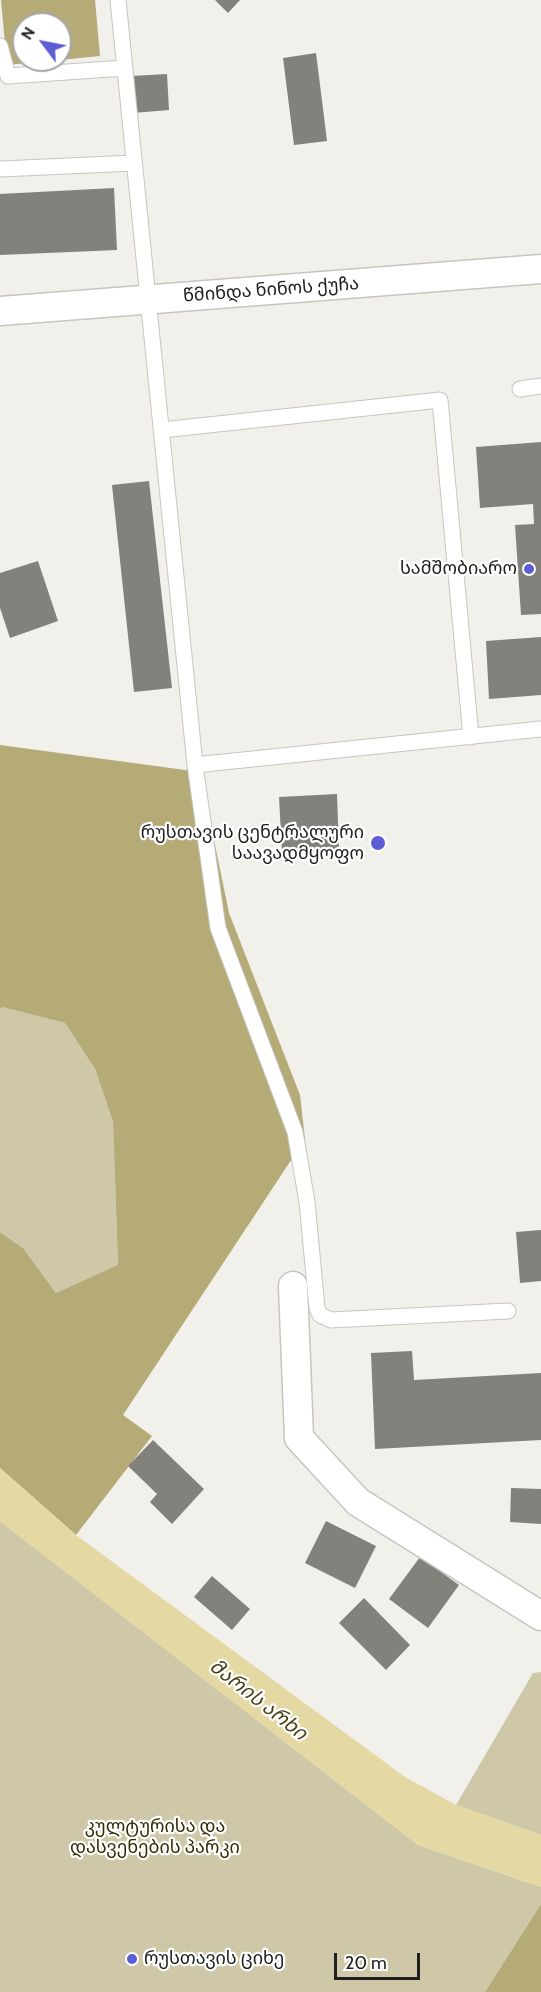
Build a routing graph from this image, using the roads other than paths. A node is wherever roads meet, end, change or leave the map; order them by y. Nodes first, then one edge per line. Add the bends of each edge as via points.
1 (118, 0) edge
2 (0, 46) edge
3 (125, 68) junction
4 (135, 163) junction
5 (0, 169) edge
6 (541, 269) edge
7 (148, 300) junction
8 (0, 311) edge
9 (541, 386) edge
10 (520, 389) dead end
11 (162, 430) junction
12 (541, 729) edge
13 (471, 736) junction
14 (195, 765) junction
15 (293, 1286) dead end
16 (508, 1311) dead end
17 (541, 1616) edge

1 - 3 lane
2 - 3 lane via 8,76
3 - 4 lane
4 - 5 lane
4 - 7 lane
6 - 7 street, წმინდა ნინოს ქუჩა
7 - 8 street, წმინდა ნინოს ქუჩა
7 - 11 lane
9 - 10 lane
11 - 13 lane via 440,400
11 - 14 lane
12 - 13 lane
13 - 14 lane
14 - 16 lane via 218,928 295,1132 320,1315 331,1320
15 - 17 street via 299,1438 358,1502

